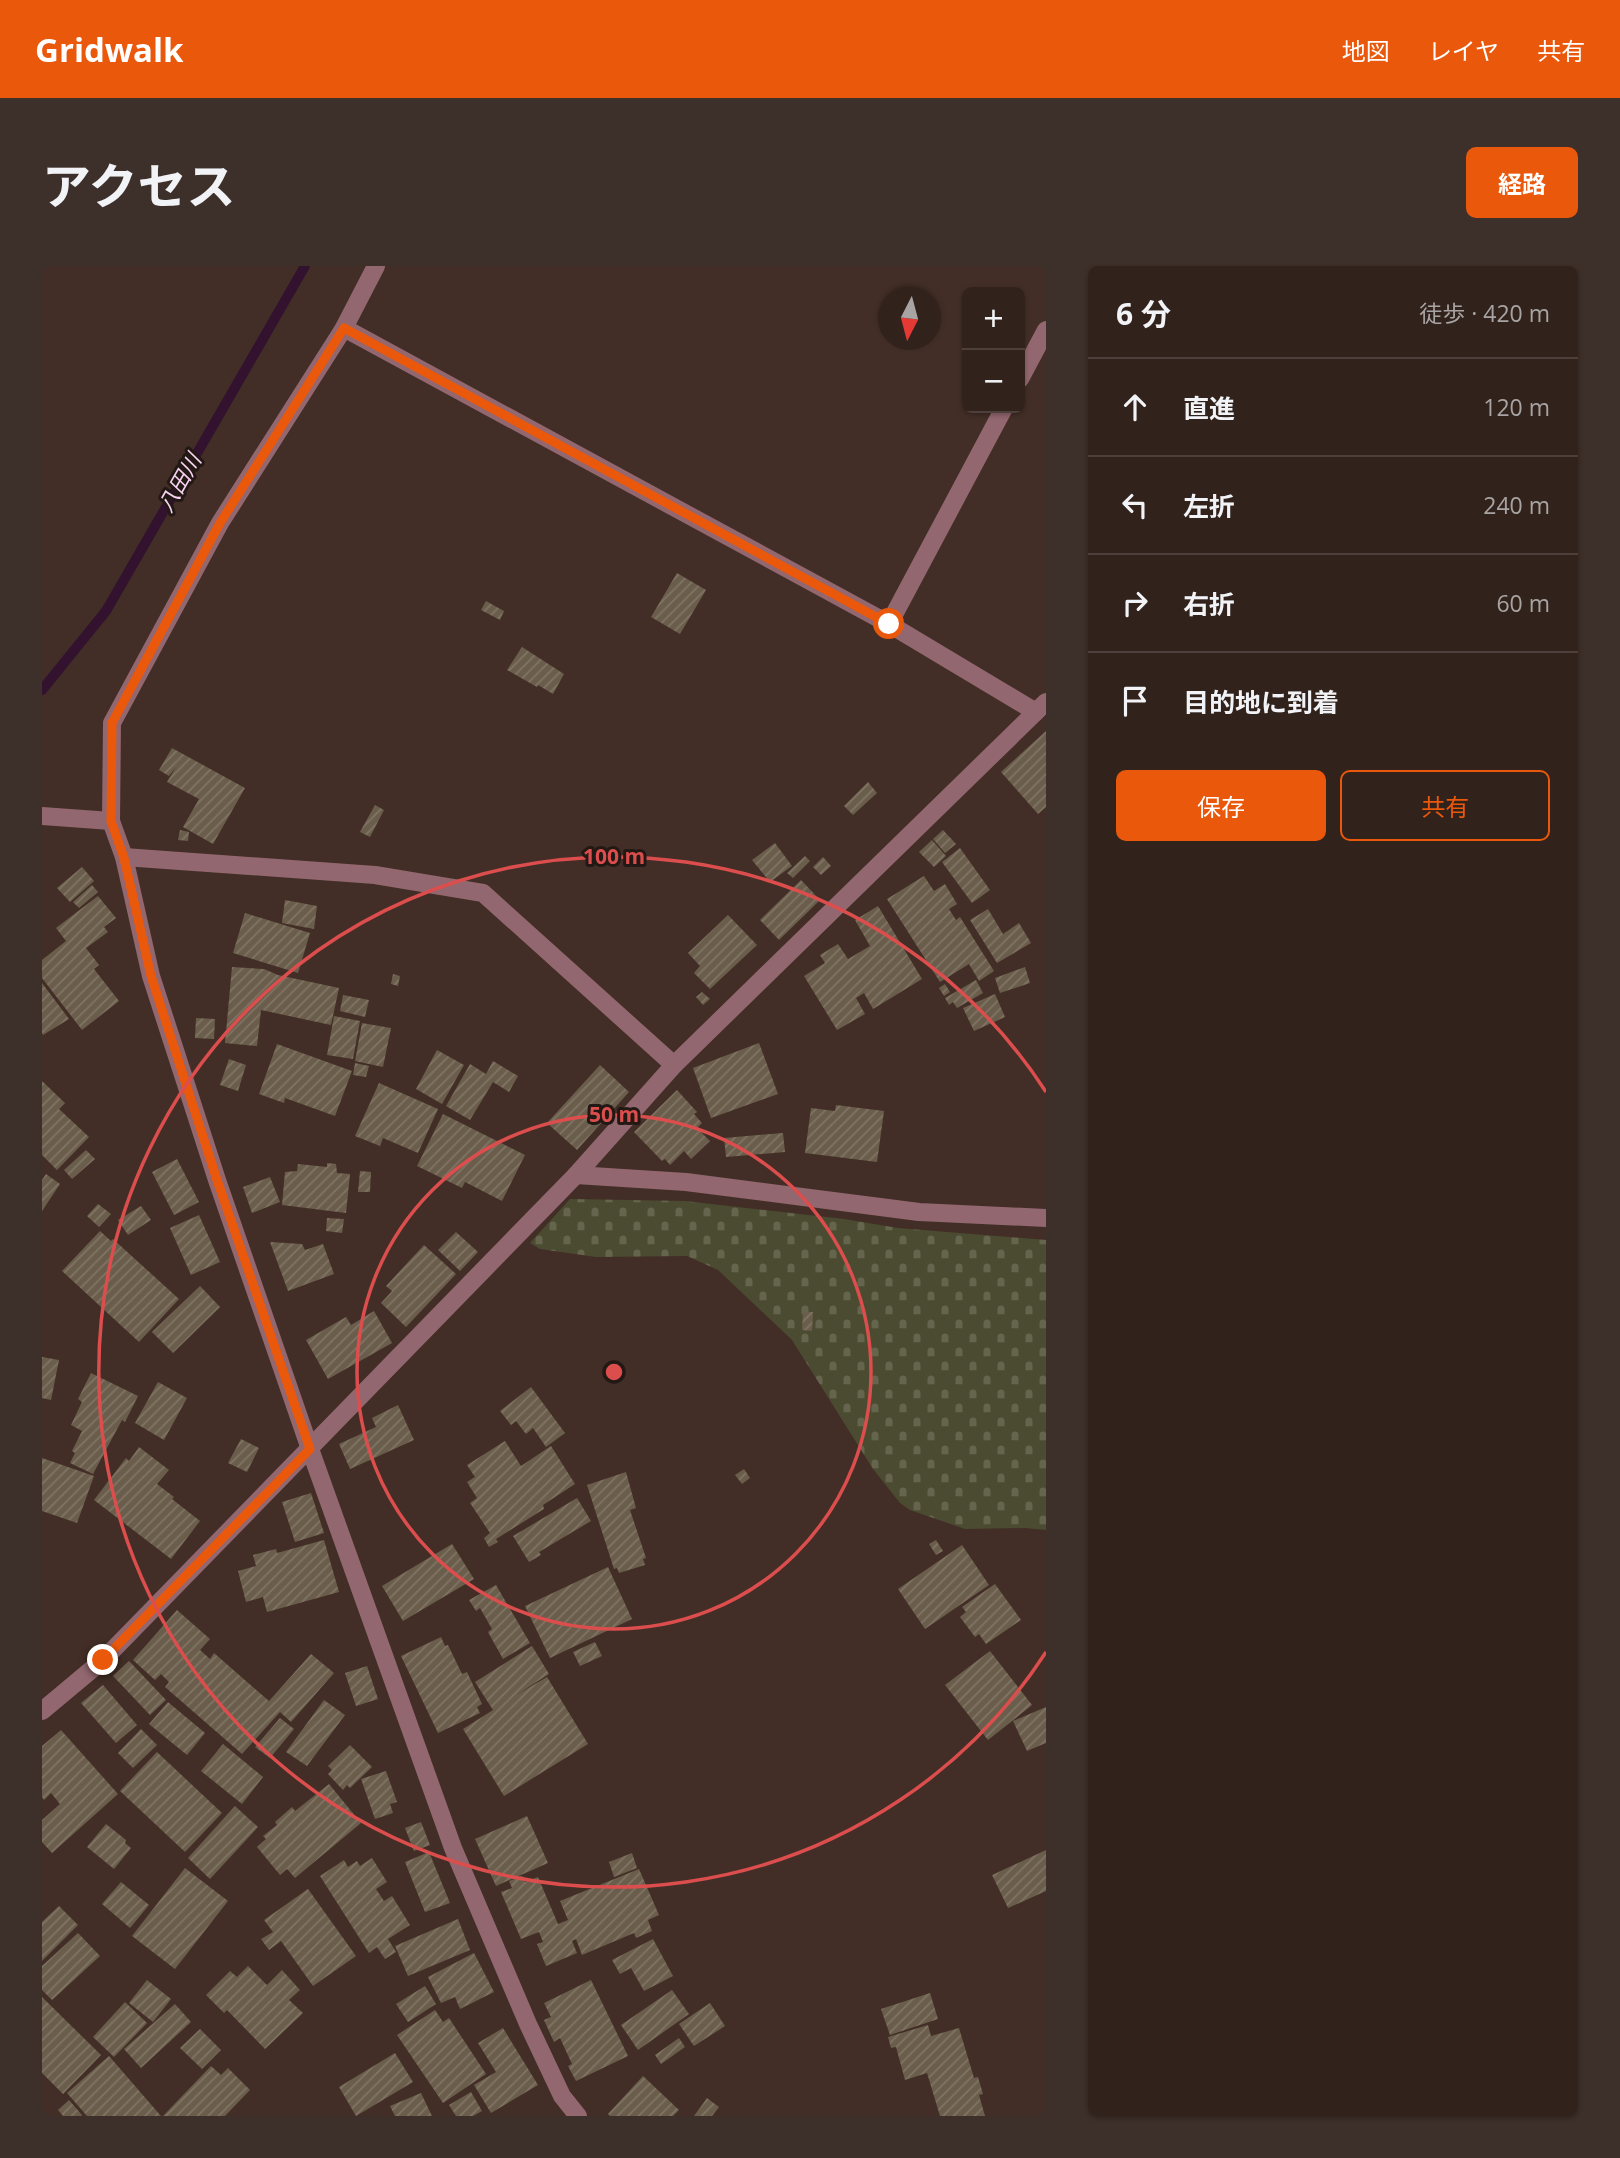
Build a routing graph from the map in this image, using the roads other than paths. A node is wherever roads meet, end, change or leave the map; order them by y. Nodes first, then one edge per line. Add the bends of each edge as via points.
1 (376, 266) edge
2 (344, 328) junction
3 (1046, 330) edge
4 (1025, 370) edge
5 (1001, 413) edge
6 (889, 624) junction
7 (1041, 707) edge
8 (42, 816) edge
9 (111, 821) junction
10 (124, 858) junction
11 (674, 1065) junction
12 (576, 1175) junction
13 (1046, 1217) edge
14 (310, 1449) junction
15 (42, 1711) edge
16 (578, 2116) edge

1 - 2 street
2 - 6 street
2 - 9 street via 220,523 112,723
3 - 4 street
5 - 6 street
6 - 7 street
7 - 11 street
8 - 9 street
9 - 10 street
10 - 11 street via 375,875 482,893
10 - 14 street via 151,976
11 - 12 street
12 - 13 street via 686,1182 919,1212
12 - 14 street
14 - 15 street via 103,1660
14 - 16 street via 453,1848 528,2024 562,2096

